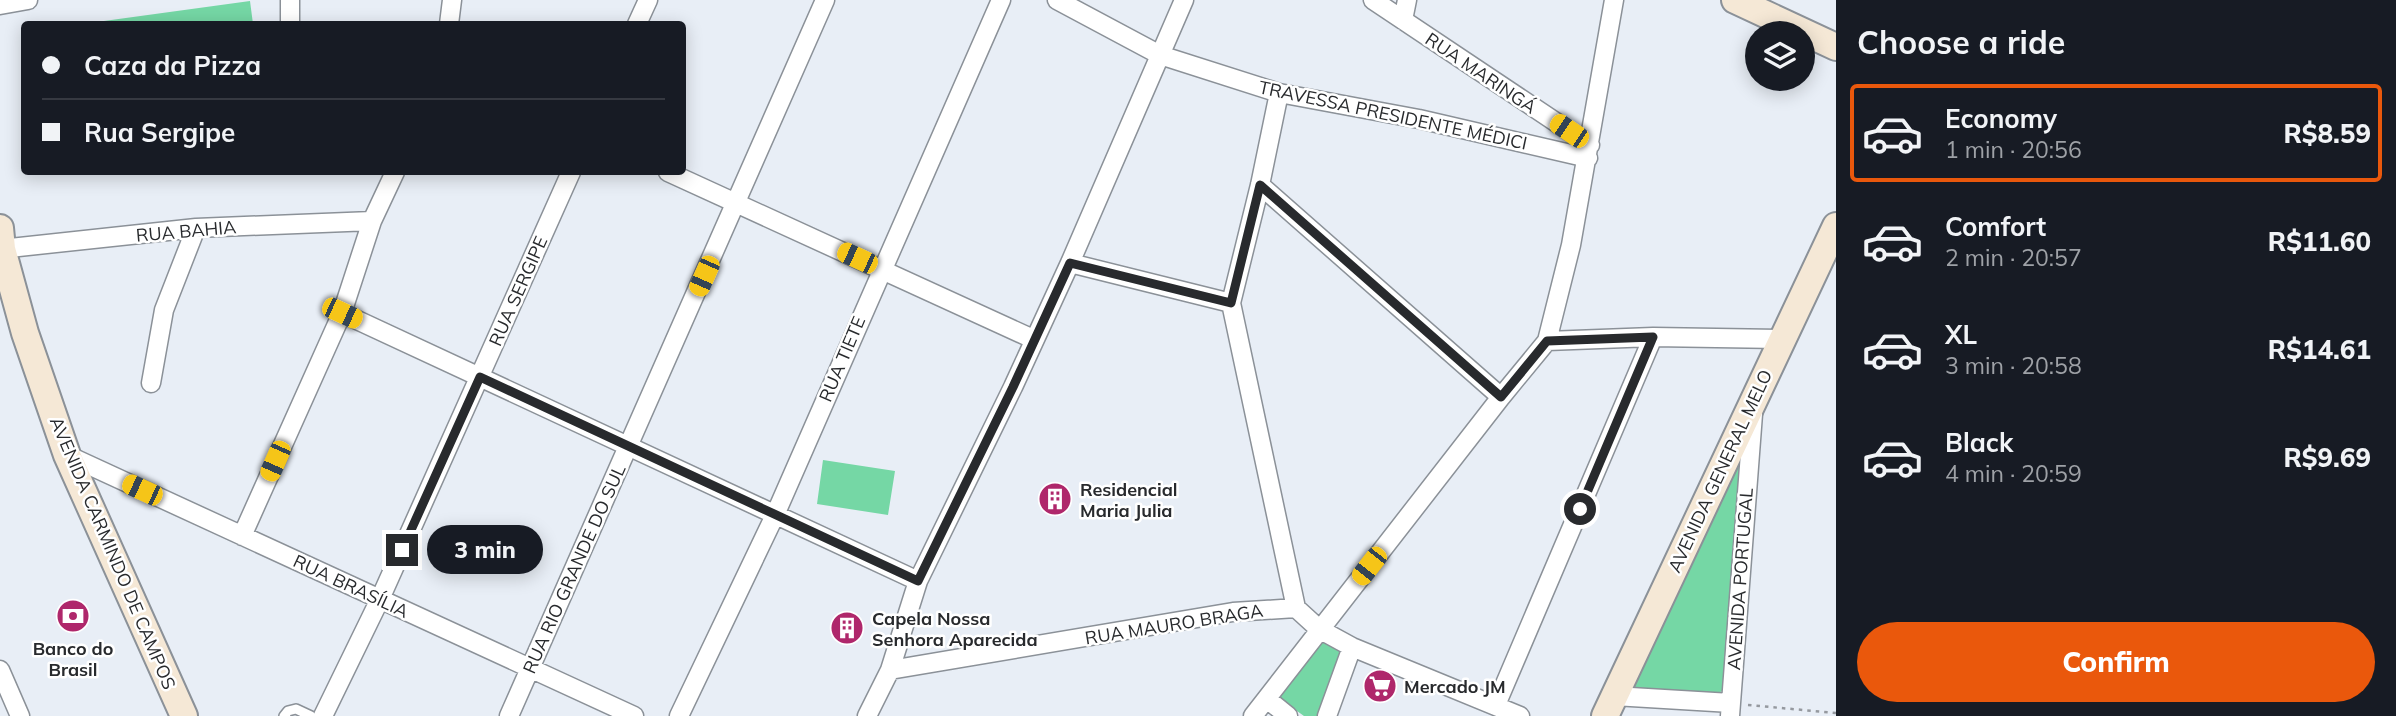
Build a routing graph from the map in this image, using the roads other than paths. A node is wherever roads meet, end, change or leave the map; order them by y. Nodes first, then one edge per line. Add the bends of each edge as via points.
1 (28, 0) edge
2 (290, 0) edge
3 (452, 0) edge
4 (648, 0) edge
5 (825, 0) edge
6 (1001, 0) edge
7 (1056, 0) edge
8 (1184, 0) edge
9 (1373, 0) edge
10 (1407, 0) edge
11 (1614, 0) edge
12 (1735, 0) edge
13 (0, 5) edge
14 (1402, 20) junction
15 (290, 21) edge
16 (449, 21) edge
17 (638, 21) edge
18 (1836, 47) edge
19 (1160, 55) junction
20 (1279, 93) junction
21 (1589, 152) junction
22 (395, 175) edge
23 (570, 175) edge
24 (675, 175) edge
25 (1260, 185) junction
26 (736, 203) junction
27 (372, 221) junction
28 (196, 228) junction
29 (1834, 235) edge
30 (1, 242) edge
31 (1070, 263) junction
32 (881, 269) junction
33 (1231, 303) junction
34 (342, 313) junction
35 (1653, 337) junction
36 (1033, 339) junction
37 (1783, 339) junction
38 (1547, 341) junction
39 (480, 377) junction
40 (151, 383) dead end
41 (1501, 397) junction
42 (1754, 400) junction
43 (629, 447) junction
44 (67, 455) junction
45 (775, 515) junction
46 (242, 536) junction
47 (918, 581) junction
48 (380, 599) junction
49 (1296, 608) junction
50 (1319, 629) junction
51 (1352, 647) junction
52 (530, 668) junction
53 (0, 670) edge
54 (890, 670) junction
55 (1267, 699) junction
56 (1496, 705) junction
57 (1610, 706) edge
58 (1730, 710) edge
59 (1326, 715) edge
60 (20, 716) edge
61 (184, 716) edge
62 (284, 716) edge
63 (312, 716) edge
64 (323, 716) edge
65 (509, 716) edge
66 (634, 716) edge
67 (679, 716) edge
68 (867, 716) edge
69 (1253, 716) edge
70 (1288, 716) edge
71 (1520, 716) edge

1 - 13 street
2 - 15 street
3 - 16 street
4 - 17 street
5 - 26 street, RUA RIO GRANDE DO SUL
6 - 32 street, RUA TIETE
7 - 19 street, TRAVESSA PRESIDENTE MÉDICI
8 - 19 street
9 - 14 street, RUA MARINGÁ
10 - 14 street
11 - 21 street
12 - 18 main road
14 - 21 street, RUA MARINGÁ
19 - 20 street, TRAVESSA PRESIDENTE MÉDICI
19 - 31 street
20 - 21 street, TRAVESSA PRESIDENTE MÉDICI
20 - 25 street
21 - 38 street
22 - 27 street
23 - 39 street, RUA SERGIPE
24 - 26 street
25 - 33 street
25 - 41 street
26 - 32 street
26 - 43 street, RUA RIO GRANDE DO SUL
27 - 28 street, RUA BAHIA
27 - 34 street
28 - 30 street, RUA BAHIA
28 - 40 street via 164,310
29 - 37 main road, AVENIDA GENERAL MELO
30 - 44 main road, AVENIDA CARMINDO DE CAMPOS via 25,333
31 - 33 street
31 - 36 street
32 - 36 street
32 - 45 street, RUA TIETE
33 - 49 street
34 - 39 street
34 - 46 street
35 - 37 street
35 - 38 street
35 - 56 street
36 - 47 street
37 - 42 main road, AVENIDA GENERAL MELO
38 - 41 street
39 - 43 street
39 - 48 street, RUA SERGIPE
41 - 50 street
42 - 57 main road, AVENIDA GENERAL MELO
42 - 58 street, AVENIDA PORTUGAL
43 - 45 street
43 - 52 street, RUA RIO GRANDE DO SUL
44 - 46 street, RUA BRASÍLIA
44 - 61 main road, AVENIDA CARMINDO DE CAMPOS
45 - 47 street
45 - 67 street, RUA TIETE
46 - 48 street, RUA BRASÍLIA
47 - 54 street
48 - 52 street, RUA BRASÍLIA
48 - 64 street, RUA SERGIPE
49 - 50 street
49 - 54 street, RUA MAURO BRAGA via 1233,612
50 - 51 street
50 - 55 street
51 - 56 street
51 - 59 street
52 - 65 street, RUA RIO GRANDE DO SUL
52 - 66 street, RUA BRASÍLIA
53 - 60 street
54 - 68 street
55 - 69 street
55 - 70 street
56 - 71 street
57 - 58 street
62 - 63 lane via 296,709

